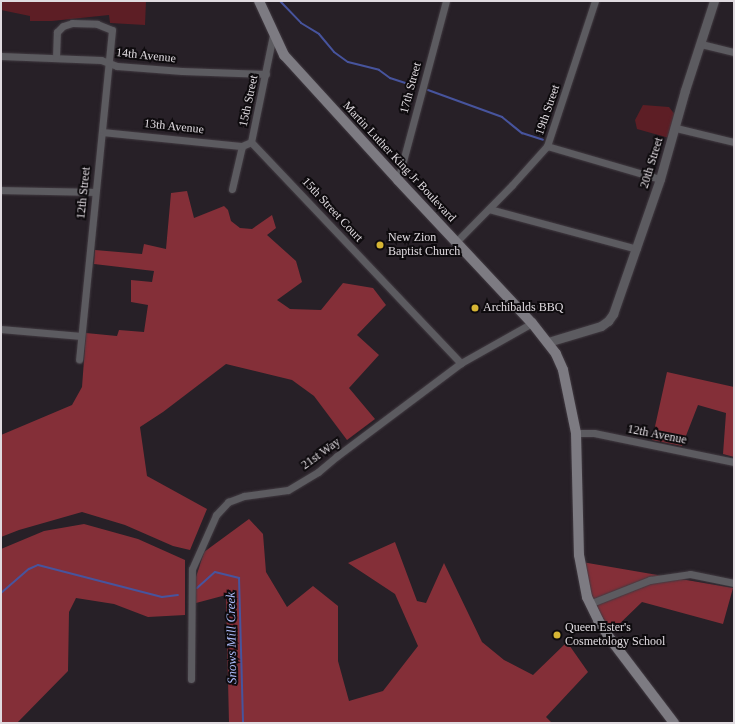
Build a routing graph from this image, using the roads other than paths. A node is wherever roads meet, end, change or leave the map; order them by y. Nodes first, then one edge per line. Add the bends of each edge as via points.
1 (259, 1) edge
2 (446, 1) edge
3 (595, 1) edge
4 (714, 1) edge
5 (273, 35) junction
6 (701, 44) junction
7 (734, 52) edge
8 (1, 56) edge
9 (56, 58) junction
10 (109, 63) junction
11 (266, 74) junction
12 (676, 128) junction
13 (103, 132) junction
14 (251, 142) junction
15 (734, 142) edge
16 (242, 146) junction
17 (547, 146) junction
18 (398, 180) junction
19 (660, 180) junction
20 (232, 189) dead end
21 (1, 190) edge
22 (95, 192) junction
23 (489, 209) junction
24 (456, 242) junction
25 (637, 249) junction
26 (532, 323) junction
27 (1, 329) edge
28 (80, 336) junction
29 (548, 342) junction
30 (79, 359) dead end
31 (461, 364) junction
32 (576, 432) junction
33 (734, 462) edge
34 (734, 583) edge
35 (589, 604) junction
36 (191, 679) dead end
37 (674, 723) edge

1 - 5 main road, Martin Luther King Jr Boulevard
2 - 18 street, 17th Street
3 - 17 street, 19th Street
4 - 6 street, 20th Street
5 - 11 street, 15th Street
5 - 18 main road, Martin Luther King Jr Boulevard via 284,55
6 - 7 street
6 - 12 street, 20th Street via 685,90
8 - 9 street, 14th Avenue
9 - 10 street, 14th Avenue via 100,60
9 - 10 street, 12th Street via 57,32 63,26 97,24 112,30
10 - 11 street, 14th Avenue via 117,66 182,71
10 - 13 street, 12th Street
11 - 14 street, 15th Street
12 - 15 street
12 - 19 street, 20th Street
13 - 16 street, 13th Avenue
13 - 22 street, 12th Street
14 - 16 street, 15th Street
14 - 31 street, 15th Street Court
16 - 20 street
17 - 19 street
17 - 23 street, 19th Street
18 - 24 main road, Martin Luther King Jr Boulevard
19 - 25 street, 20th Street
21 - 22 street
22 - 28 street, 12th Street
23 - 24 street, 19th Street
23 - 25 street
24 - 26 main road, Martin Luther King Jr Boulevard
25 - 29 street, 20th Street via 614,314 608,321 601,326
26 - 29 main road, Martin Luther King Jr Boulevard
26 - 31 street, 21st Way
27 - 28 street
28 - 30 street, 12th Street
29 - 32 main road, Martin Luther King Jr Boulevard via 562,370
31 - 36 street, 21st Way via 318,472 288,490 244,496 228,502 216,515 192,569
32 - 33 street, 12th Avenue via 594,433
32 - 35 main road, Martin Luther King Jr Boulevard via 579,555
34 - 35 street via 690,574 650,580
35 - 37 main road, Martin Luther King Jr Boulevard via 611,640

